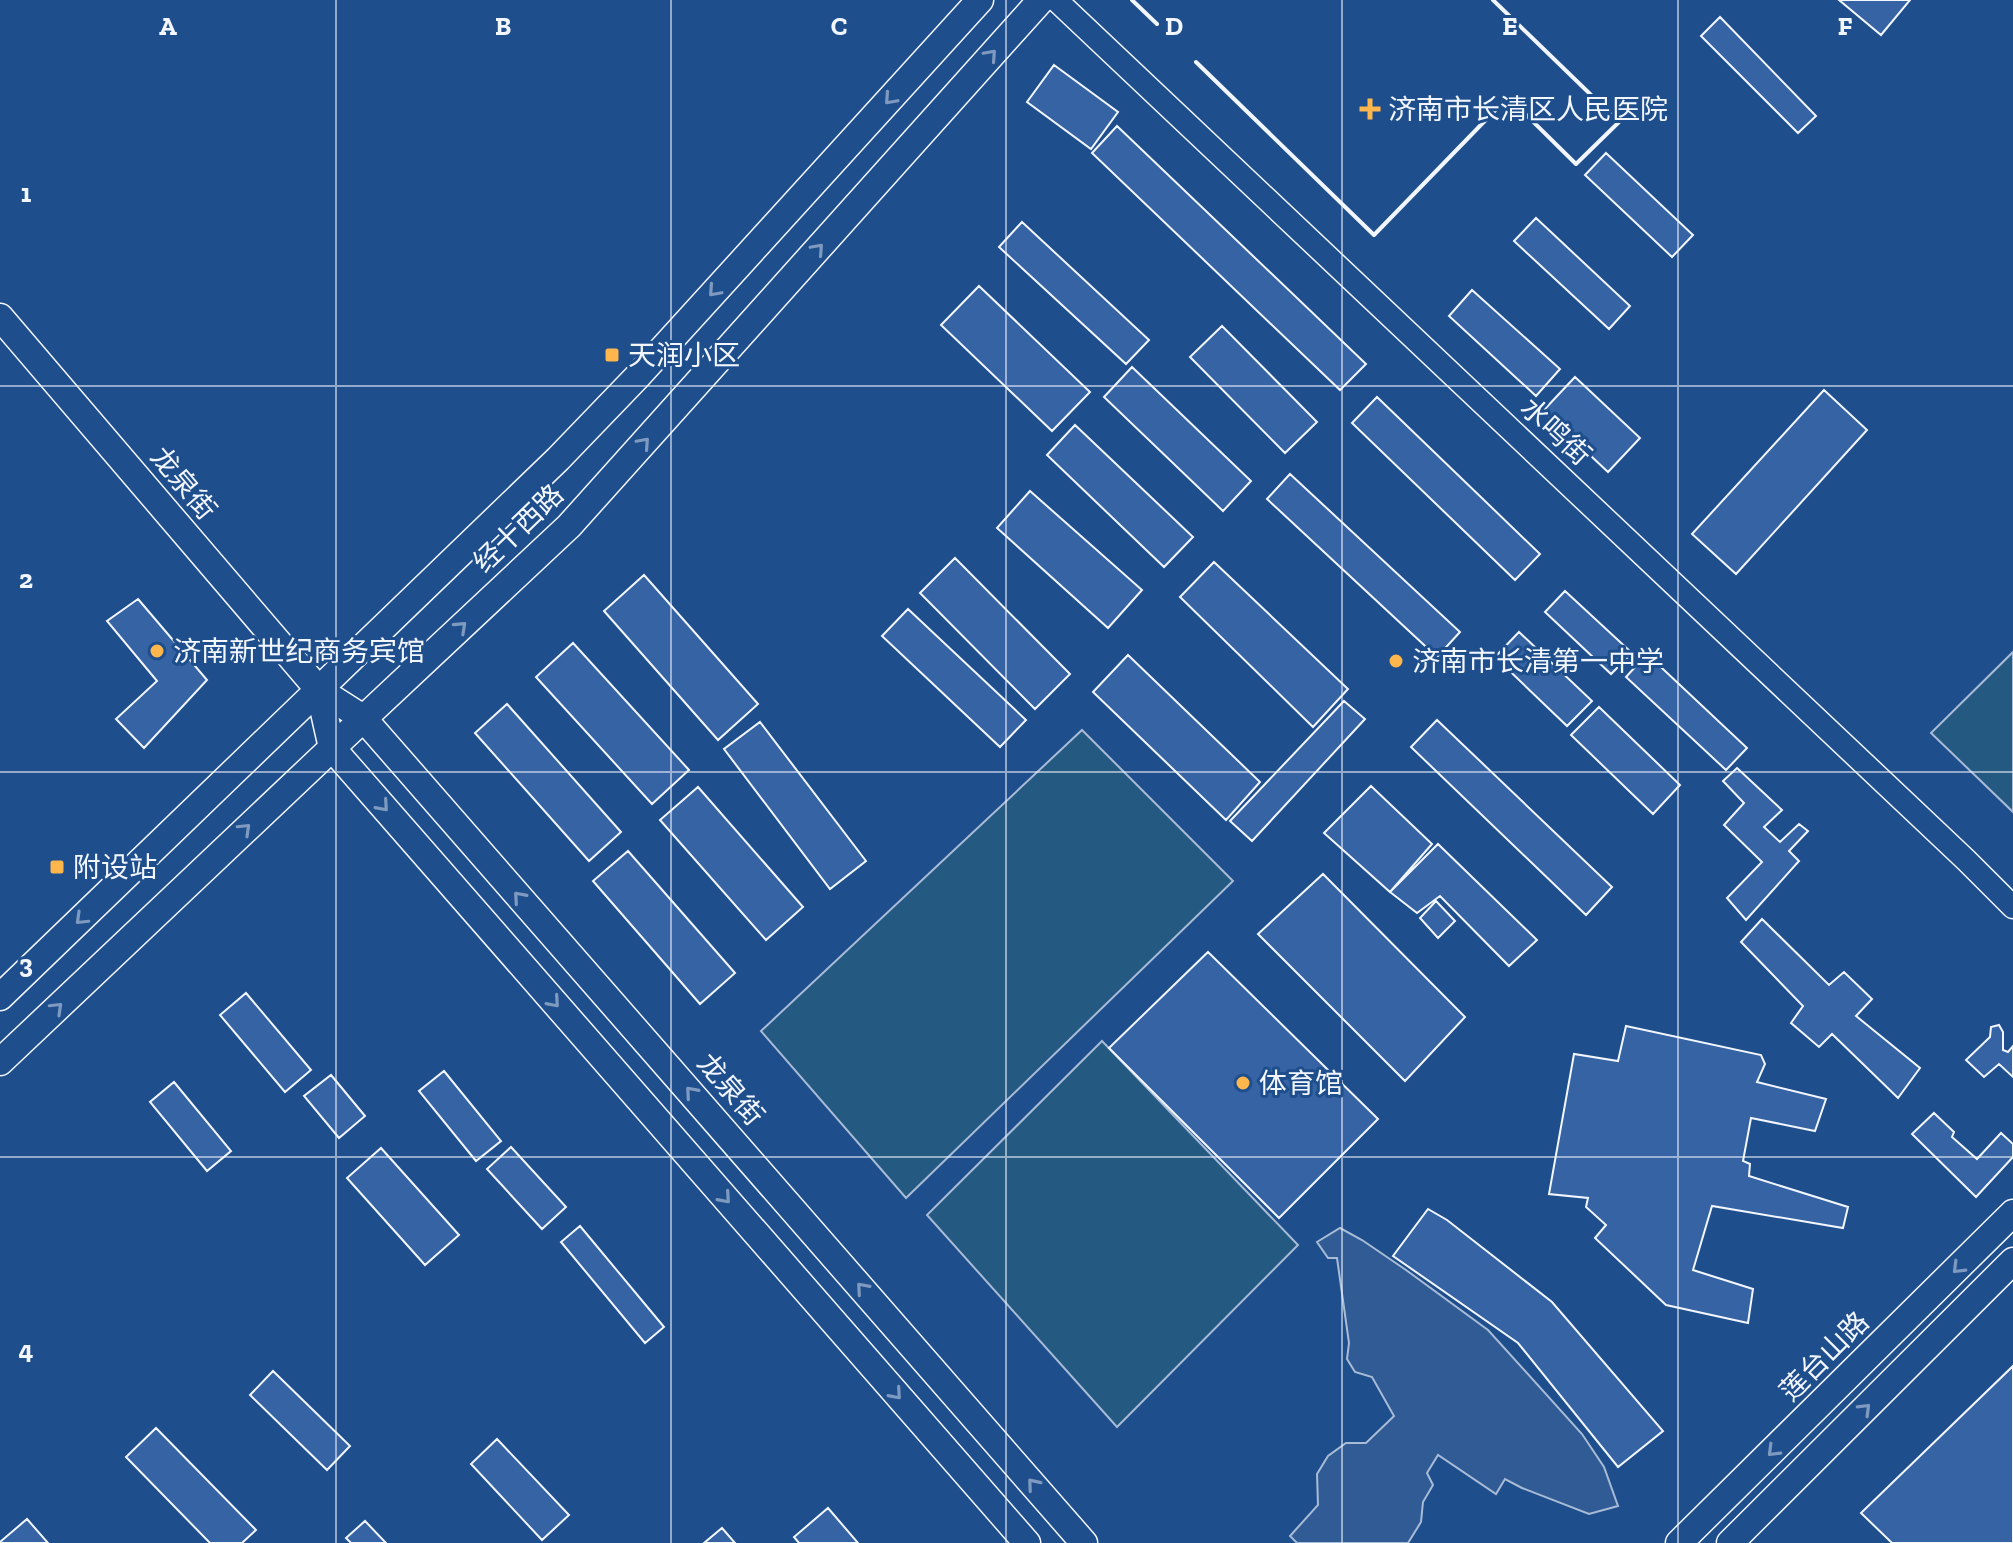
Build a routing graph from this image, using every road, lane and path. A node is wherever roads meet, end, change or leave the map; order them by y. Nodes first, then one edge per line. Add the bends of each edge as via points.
1 (980, 0) edge
2 (1041, 0) edge
3 (1056, 0) edge
4 (0, 317) edge
5 (319, 690) junction
6 (363, 718) junction
7 (332, 748) junction
8 (2013, 907) edge
9 (0, 997) edge
10 (0, 1062) edge
11 (2013, 1213) edge
12 (2013, 1261) edge
13 (1027, 1543) edge
14 (1084, 1543) edge
15 (1679, 1543) edge
16 (1730, 1543) edge

1 -> 5 main road, 经十西路 via 558,459
6 -> 2 main road, 经十西路 via 569,526
3 - 8 street, 水鸣街
4 - 5 main road, 龙泉街
5 - 6 main road, 龙泉街
5 - 7 main road, 龙泉街
5 -> 9 main road, 经十西路
6 - 7 main road, 经十西路
14 -> 6 main road, 龙泉街
10 -> 7 main road, 经十西路
7 -> 13 main road, 龙泉街
11 -> 15 main road, 莲台山路
16 -> 12 main road

